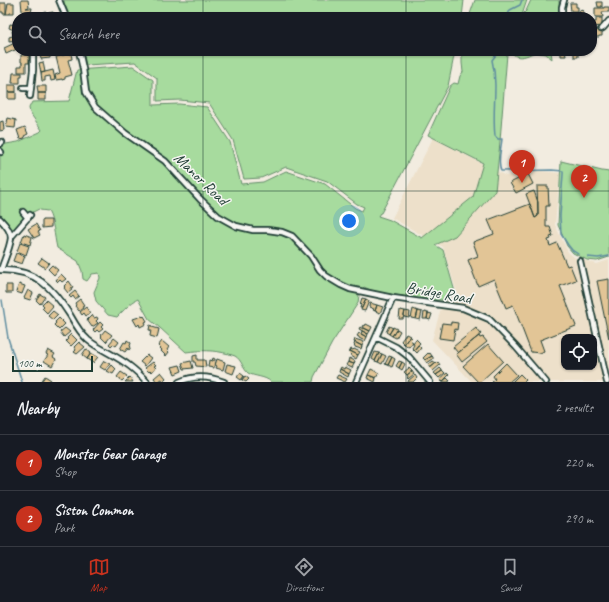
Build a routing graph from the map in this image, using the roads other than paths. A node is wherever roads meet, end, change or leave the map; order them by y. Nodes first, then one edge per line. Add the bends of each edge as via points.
1 (59, 0) edge
2 (564, 0) edge
3 (64, 12) edge
4 (562, 12) edge
5 (609, 21) edge
6 (601, 29) dead end
7 (33, 56) edge
8 (79, 56) edge
9 (23, 88) dead end
10 (31, 88) junction
11 (30, 96) dead end
12 (23, 212) dead end
13 (0, 219) edge
14 (11, 237) junction
15 (580, 261) dead end
16 (0, 270) edge
17 (393, 298) junction
18 (376, 337) junction
19 (147, 382) edge
20 (179, 382) edge
21 (224, 382) edge
22 (356, 382) edge
23 (430, 382) edge
24 (546, 382) edge
25 (607, 382) edge

1 - 3 street
2 - 4 street
5 - 6 street
7 - 10 street
8 - 17 street, Manor Road via 86,92 95,107 124,133 165,162 218,216 236,226 282,232 292,236 320,270 341,286
9 - 10 street
10 - 11 street
12 - 14 street via 29,217
13 - 14 street via 7,226
14 - 16 street
15 - 25 street
16 - 19 street via 11,270 36,277 48,286 88,340 133,367
17 - 18 street
17 - 24 street, Bridge Road via 463,308 489,319
18 - 22 street
18 - 23 street via 409,357
20 - 21 street via 194,377 208,377

